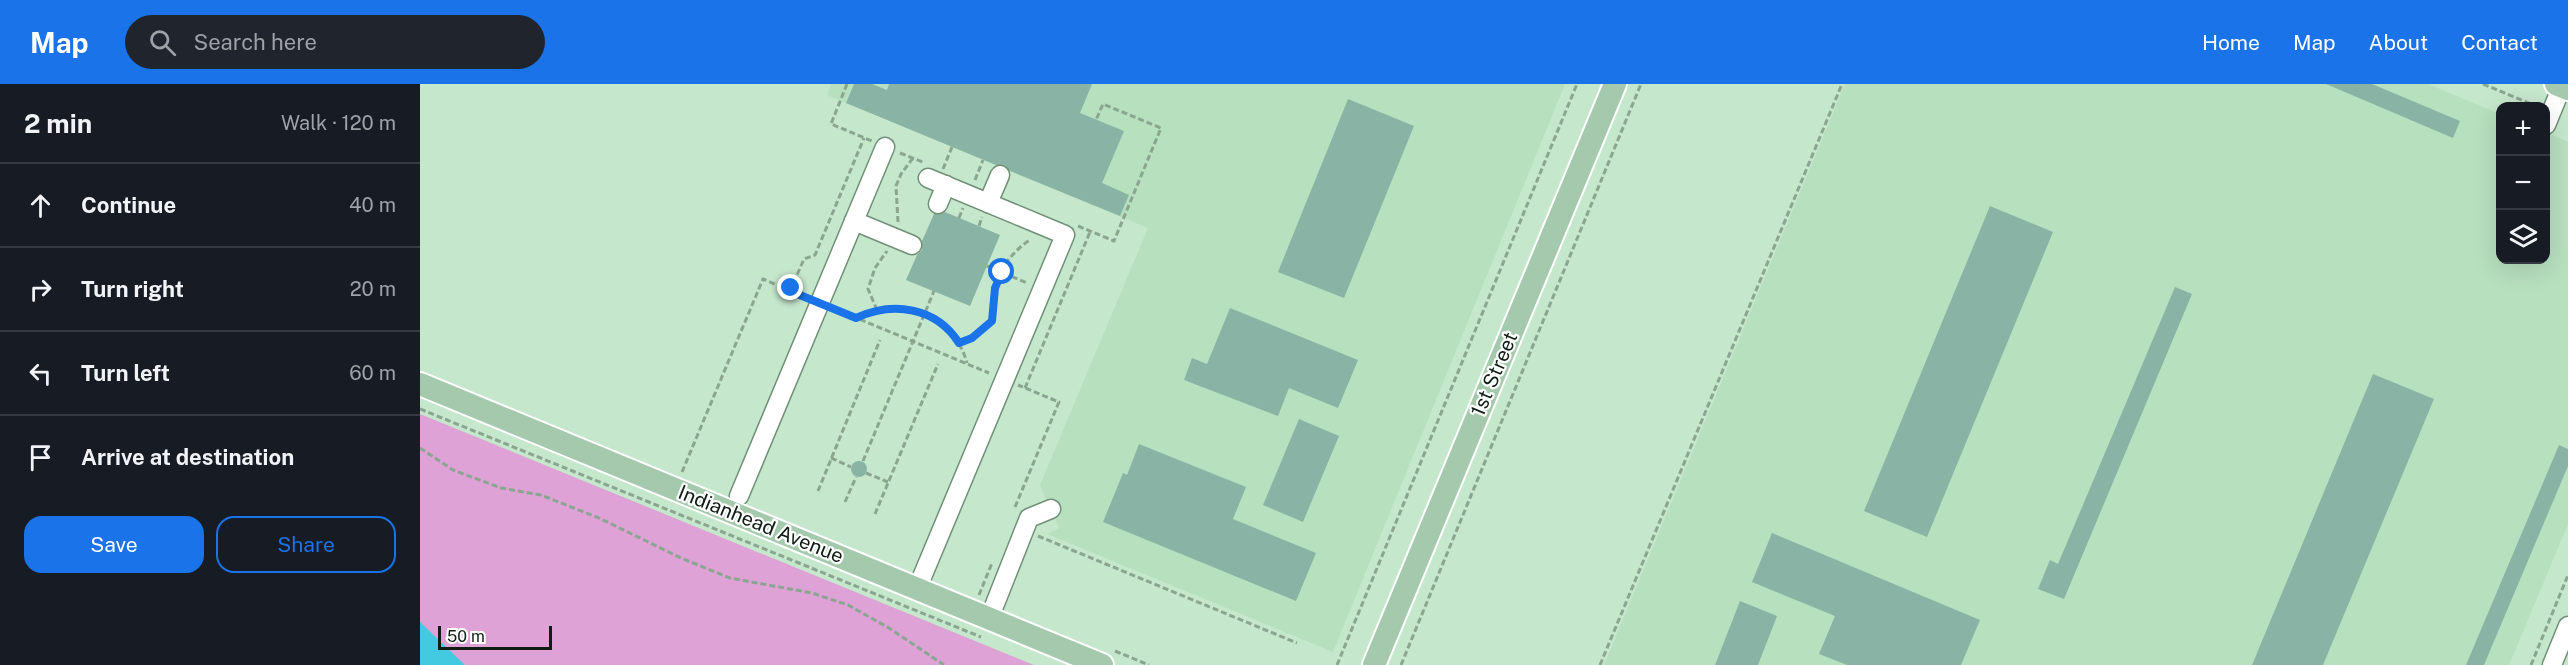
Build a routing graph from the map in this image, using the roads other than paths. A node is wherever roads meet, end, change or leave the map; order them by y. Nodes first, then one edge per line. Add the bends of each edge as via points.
1 (1615, 84) edge
2 (2562, 86) edge
3 (2550, 115) edge
4 (885, 147) road end
5 (1000, 175) dead end
6 (988, 202) junction
7 (938, 204) dead end
8 (854, 221) junction
9 (912, 245) dead end
10 (420, 384) edge
11 (739, 496) dead end
12 (1051, 509) dead end
13 (917, 589) junction
14 (2568, 626) edge
15 (986, 628) junction
16 (1102, 665) edge
17 (1374, 665) edge
18 (2552, 665) edge

1 - 17 main road, 1st Street
2 - 3 street
4 - 8 street
5 - 6 street
6 - 7 street via 942,177
6 - 13 street via 1065,235
8 - 9 street
8 - 11 street
10 - 13 main road, Indianhead Avenue
12 - 15 street via 1029,518
13 - 15 main road, Indianhead Avenue
14 - 18 street
15 - 16 main road, Indianhead Avenue

